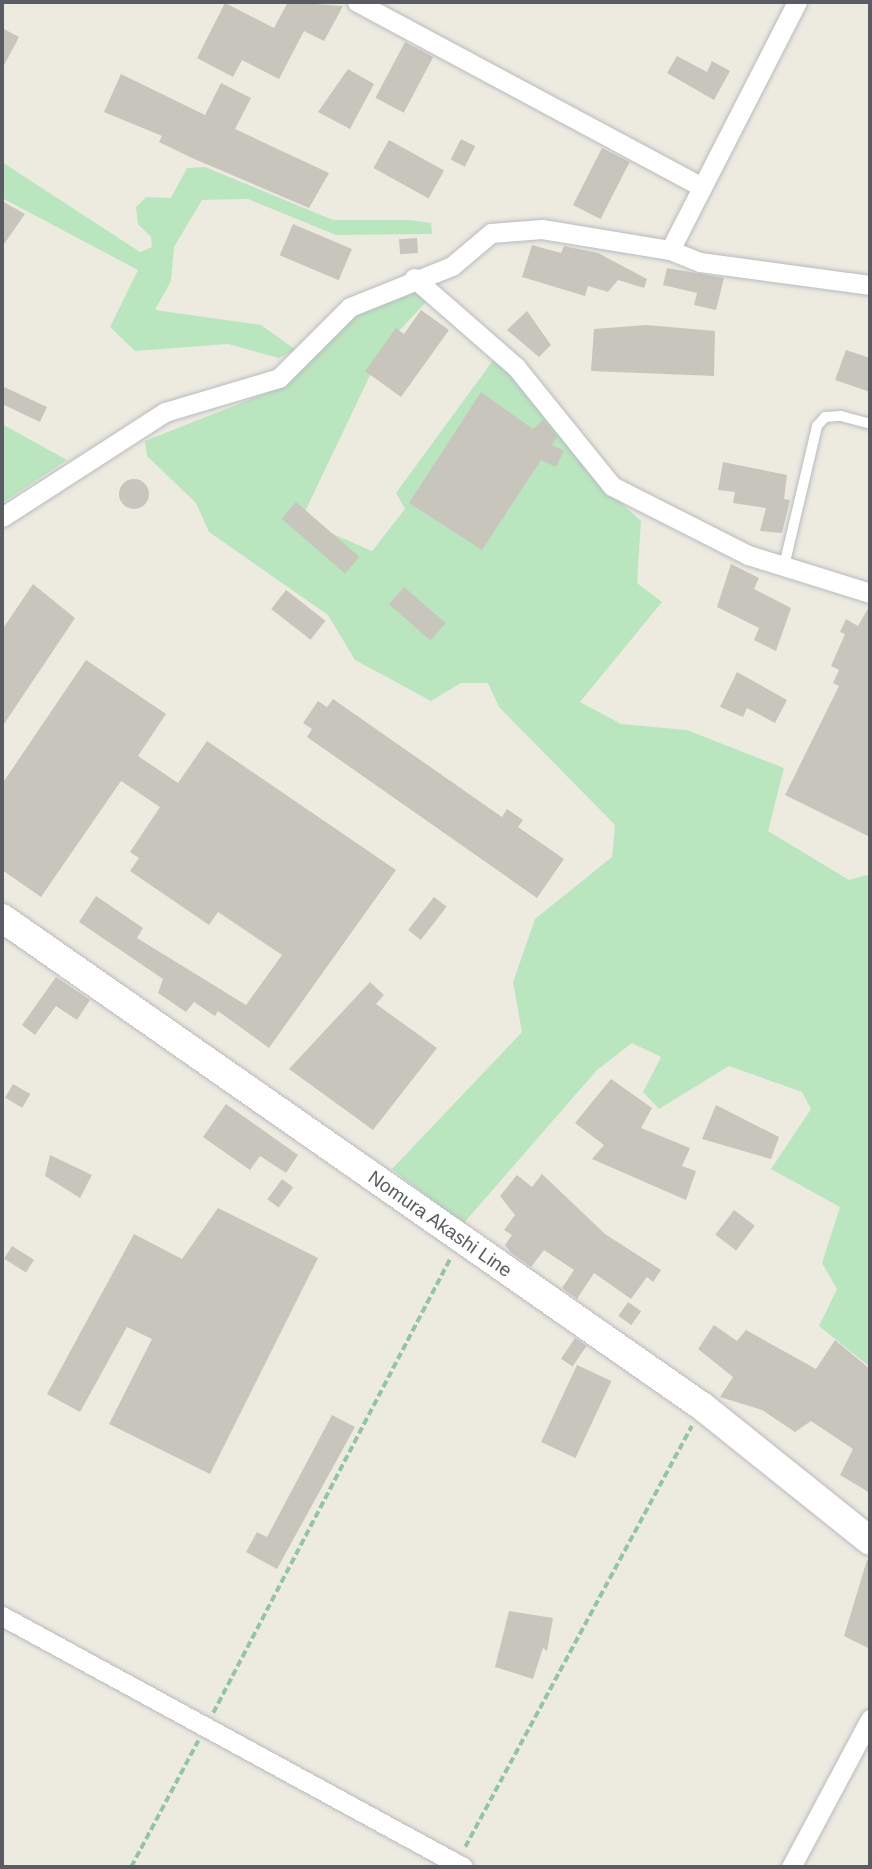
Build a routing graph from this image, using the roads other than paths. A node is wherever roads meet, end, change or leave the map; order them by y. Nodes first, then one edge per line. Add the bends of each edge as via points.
1 (357, 2) edge
2 (797, 2) edge
3 (698, 185) junction
4 (670, 250) junction
5 (414, 278) junction
6 (870, 285) edge
7 (870, 424) edge
8 (2, 517) edge
9 (784, 566) junction
10 (870, 593) edge
11 (2, 918) edge
12 (870, 1541) edge
13 (2, 1616) edge
14 (870, 1719) edge
15 (460, 1865) edge
16 (791, 1867) edge

1 - 3 street
2 - 3 street
3 - 4 street
4 - 5 street via 519,227 491,233 452,266
4 - 6 street via 700,262
5 - 8 street via 349,307 279,378 165,412
5 - 9 street via 516,367 612,486 684,527
7 - 9 lane via 841,416 825,417 817,426
9 - 10 street
11 - 12 main road, Nomura Akashi Line via 703,1407
13 - 15 street
14 - 16 street

